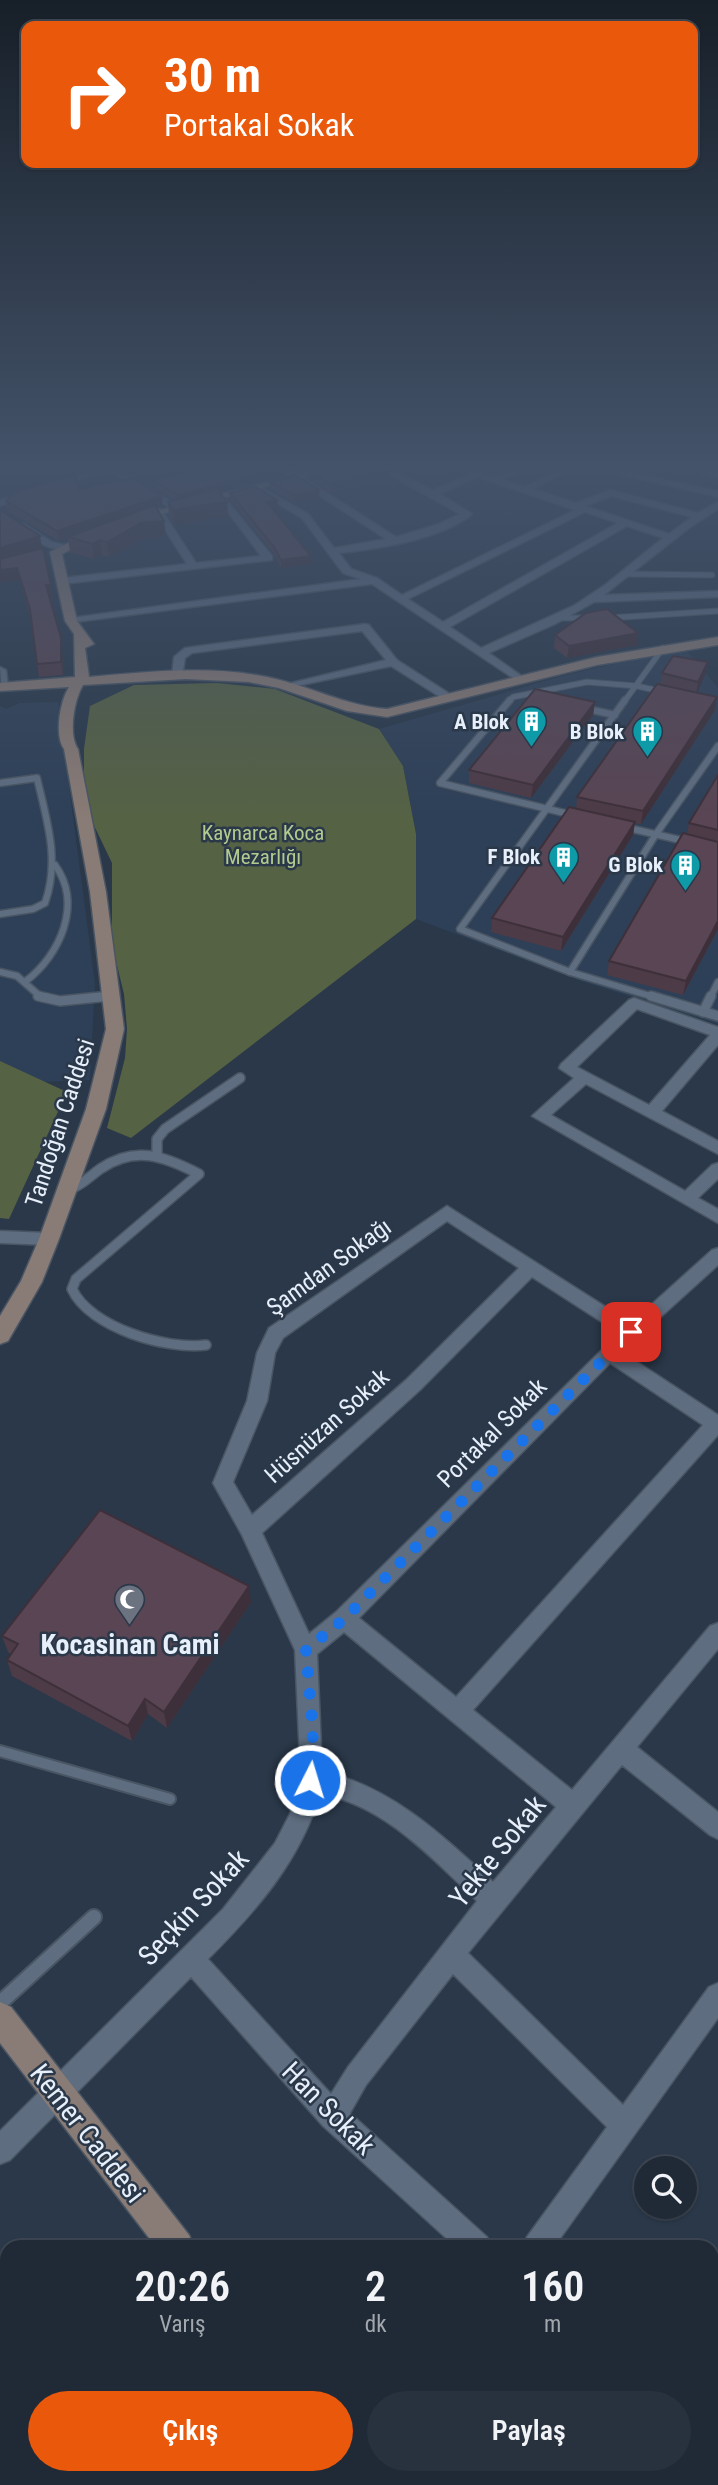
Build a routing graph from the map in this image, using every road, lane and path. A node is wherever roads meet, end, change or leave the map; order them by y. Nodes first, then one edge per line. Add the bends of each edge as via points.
1 (63, 586) edge
2 (329, 586) edge
3 (382, 586) edge
4 (427, 586) edge
5 (515, 586) edge
6 (609, 586) edge
7 (718, 594) edge
8 (401, 599) junction
9 (592, 599) junction
10 (718, 611) edge
11 (557, 618) junction
12 (593, 618) edge
13 (605, 618) edge
14 (71, 621) junction
15 (442, 627) junction
16 (718, 641) edge
17 (663, 648) junction
18 (480, 653) junction
19 (393, 662) junction
20 (0, 670) edge
21 (178, 675) junction
22 (232, 677) junction
23 (519, 679) junction
24 (84, 684) junction
25 (291, 686) junction
26 (637, 686) junction
27 (1, 687) edge
28 (548, 690) junction
29 (678, 695) edge
30 (558, 697) edge
31 (449, 698) junction
32 (571, 704) edge
33 (615, 715) junction
34 (718, 747) edge
35 (0, 783) edge
36 (546, 808) junction
37 (583, 817) edge
38 (620, 826) edge
39 (656, 834) junction
40 (693, 844) edge
41 (55, 865) junction
42 (0, 914) edge
43 (0, 972) edge
44 (570, 972) junction
45 (26, 981) junction
46 (718, 982) edge
47 (111, 996) junction
48 (702, 1012) junction
49 (718, 1016) edge
50 (718, 1034) edge
51 (585, 1077) junction
52 (240, 1078) dead end
53 (652, 1112) junction
54 (718, 1147) edge
55 (157, 1154) junction
56 (718, 1169) edge
57 (66, 1190) junction
58 (688, 1198) junction
59 (718, 1217) edge
60 (0, 1237) edge
61 (49, 1239) junction
62 (717, 1259) edge
63 (531, 1266) junction
64 (631, 1332) junction
65 (0, 1335) edge
66 (206, 1345) dead end
67 (609, 1353) junction
68 (717, 1424) edge
69 (250, 1530) junction
70 (344, 1619) junction
71 (718, 1633) edge
72 (306, 1650) junction
73 (458, 1710) junction
74 (621, 1749) junction
75 (0, 1751) edge
76 (310, 1780) junction
77 (170, 1799) dead end
78 (572, 1805) junction
79 (718, 1827) edge
80 (494, 1900) junction
81 (94, 1917) dead end
82 (452, 1955) junction
83 (191, 1959) junction
84 (718, 1996) edge
85 (0, 2003) edge
86 (0, 2018) edge
87 (55, 2092) junction
88 (333, 2116) junction
89 (624, 2125) junction
90 (0, 2150) edge
91 (171, 2240) edge
92 (469, 2240) edge
93 (542, 2240) edge

1 - 14 street
2 - 14 street
3 - 8 street
4 - 8 street
5 - 15 street
6 - 9 street
7 - 9 street
8 - 15 street
9 - 11 street
10 - 13 lane
11 - 12 lane
11 - 18 street
14 - 24 street, Tandoğan Caddesi via 80,634
15 - 18 street
16 - 17 street
17 - 23 street
17 - 26 lane
18 - 23 street
19 - 21 street via 365,627 190,650 180,657
19 - 25 street
19 - 31 street
20 - 27 street
21 - 22 street
21 - 24 street
22 - 24 street
22 - 25 street
23 - 31 street
24 - 27 street via 47,691
24 - 47 street, Tandoğan Caddesi via 69,697 66,742 98,892
25 - 31 street via 355,710 379,713
26 - 28 lane via 587,682
26 - 29 lane
26 - 33 lane
28 - 30 lane
28 - 36 lane via 513,697 440,783
32 - 33 lane
33 - 36 lane
34 - 39 lane
35 - 41 lane via 37,778 55,846
36 - 37 lane
36 - 44 lane via 460,929
38 - 39 lane
39 - 40 lane
39 - 44 lane
41 - 42 lane via 45,903
41 - 45 lane via 63,873 65,889 60,940 50,959
43 - 45 lane
44 - 48 lane
45 - 47 lane via 35,994 48,1000
46 - 48 lane
47 - 57 street, Tandoğan Caddesi via 115,1029 96,1108
48 - 49 lane
50 - 51 street via 634,1003 567,1068
50 - 53 street
51 - 53 street
51 - 58 street via 540,1116
52 - 55 lane via 165,1129 158,1139
53 - 54 street
55 - 57 lane via 120,1157
55 - 66 lane via 199,1174 76,1279 73,1294 79,1304 151,1340 176,1346
56 - 58 street
57 - 61 street, Tandoğan Caddesi
58 - 59 street
60 - 61 street
61 - 65 street, Tandoğan Caddesi via 31,1282
62 - 64 street, Portakal Sokak
63 - 64 street
63 - 69 street, Hüsnüzan Sokak via 413,1385
63 - 69 street, Şamdan Sokağı via 447,1212 276,1333 266,1353 257,1401 223,1483
64 - 67 street, Portakal Sokak
67 - 68 street
67 - 70 street, Portakal Sokak
68 - 73 street
69 - 72 street
70 - 72 street, Portakal Sokak
70 - 73 street
71 - 74 street, Yekte Sokak
72 - 76 street, Seçkin Sokak via 313,1732
73 - 78 street
74 - 78 street, Yekte Sokak
74 - 79 street
75 - 77 lane
76 - 80 street via 352,1791 400,1815
76 - 83 street, Seçkin Sokak via 301,1817 284,1852 232,1918
78 - 80 street, Yekte Sokak
80 - 82 street, Yekte Sokak
81 - 85 lane
82 - 88 street, Yekte Sokak via 357,2076
82 - 89 street
83 - 87 street, Seçkin Sokak
83 - 88 street, Han Sokak
84 - 89 street
86 - 87 street, Kemer Caddesi
87 - 90 street, Seçkin Sokak
87 - 91 street, Kemer Caddesi
88 - 92 street, Han Sokak
89 - 93 street

